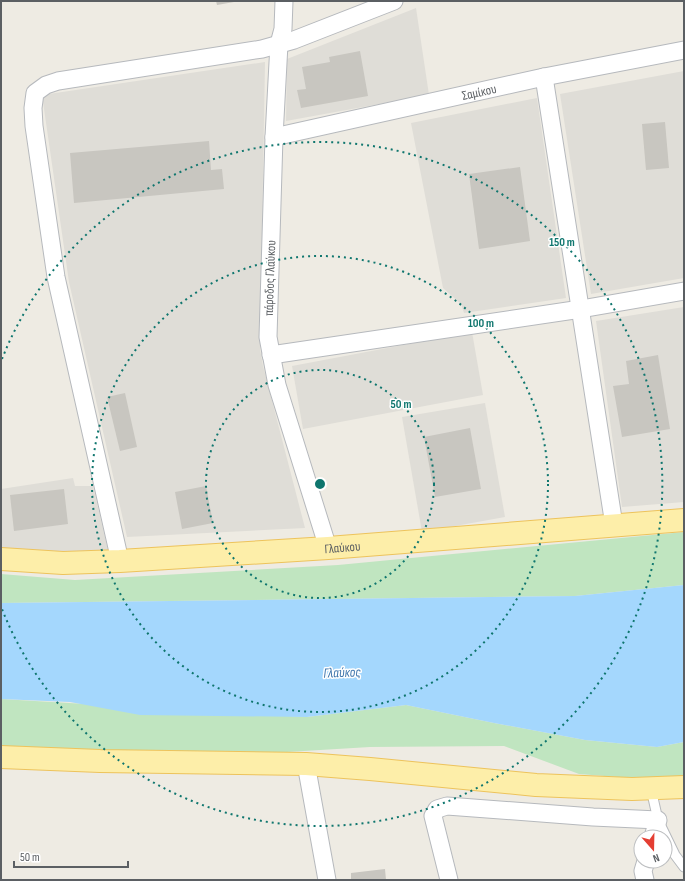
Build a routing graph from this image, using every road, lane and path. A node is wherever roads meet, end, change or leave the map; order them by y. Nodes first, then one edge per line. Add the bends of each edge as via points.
1 (284, 1) edge
2 (394, 1) edge
3 (279, 44) junction
4 (684, 50) edge
5 (544, 77) junction
6 (274, 137) junction
7 (684, 291) edge
8 (581, 309) junction
9 (271, 355) junction
10 (684, 520) edge
11 (614, 525) junction
12 (328, 548) junction
13 (1, 559) edge
14 (120, 561) junction
15 (1, 758) edge
16 (306, 764) junction
17 (684, 787) edge
18 (651, 789) junction
19 (658, 820) junction
20 (656, 829) edge
21 (684, 867) edge
22 (644, 869) edge
23 (327, 880) edge
24 (449, 880) edge
25 (645, 880) edge

1 - 3 street, πάροδος Γλαύκου via 283,29
2 - 3 street
3 - 6 street, πάροδος Γλαύκου
3 - 14 street via 58,81 46,85 35,94 34,126 56,277
4 - 5 street, Σαμίκου
5 - 6 street, Σαμίκου
5 - 8 street
6 - 9 street, πάροδος Γλαύκου via 268,337
7 - 8 street
8 - 9 street
8 - 11 street
9 - 12 street, πάροδος Γλαύκου via 277,385
10 - 11 main road, Γλαύκου
11 - 12 main road, Γλαύκου
12 - 14 main road, Γλαύκου
13 - 14 main road, Γλαύκου via 63,563
15 - 16 main road
16 - 18 main road via 529,784
16 - 23 street
17 - 18 main road
18 - 19 lane
19 - 20 street
19 - 21 lane via 675,855
19 - 24 street via 593,818 447,806 437,809 433,816
22 - 25 street

